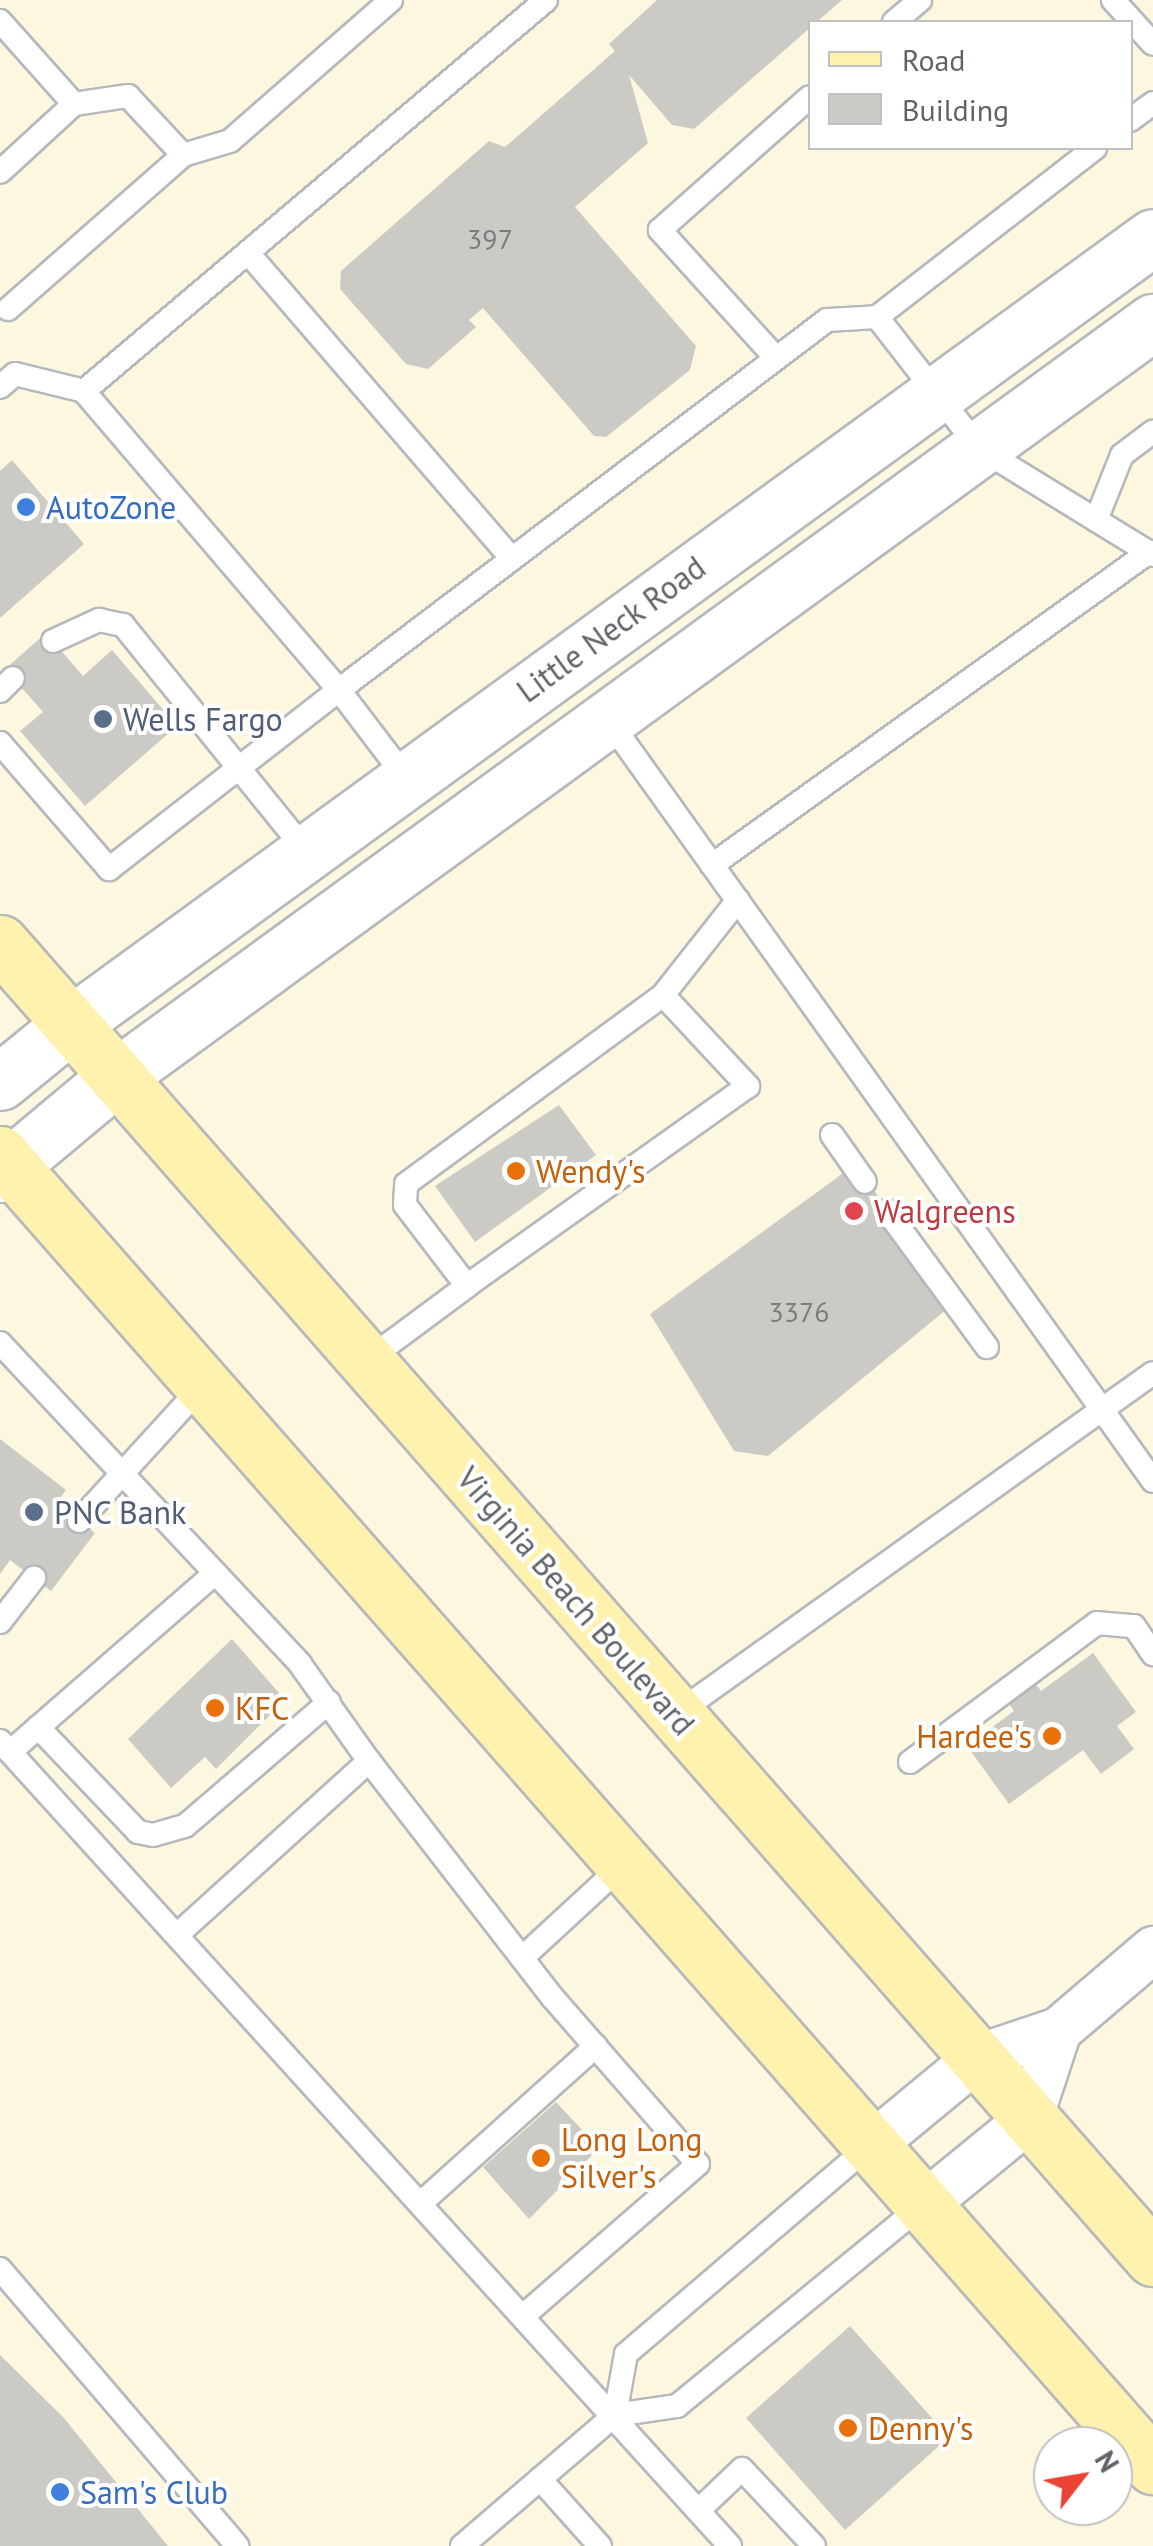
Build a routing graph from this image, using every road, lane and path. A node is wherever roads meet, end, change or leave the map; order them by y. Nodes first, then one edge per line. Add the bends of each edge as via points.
1 (390, 0) edge
2 (546, 0) edge
3 (920, 0) edge
4 (1113, 0) edge
5 (896, 20) edge
6 (1131, 20) edge
7 (0, 22) edge
8 (1133, 22) edge
9 (1153, 44) edge
10 (808, 98) edge
11 (74, 104) junction
12 (1093, 150) edge
13 (184, 155) junction
14 (0, 172) edge
15 (1153, 237) edge
16 (248, 253) junction
17 (8, 309) dead end
18 (877, 317) junction
19 (1153, 322) edge
20 (776, 358) junction
21 (0, 388) edge
22 (84, 391) junction
23 (938, 393) junction
24 (1153, 432) edge
25 (979, 448) junction
26 (1096, 520) junction
27 (1151, 553) edge
28 (512, 559) junction
29 (52, 641) dead end
30 (339, 690) junction
31 (607, 718) junction
32 (0, 742) edge
33 (241, 767) junction
34 (406, 778) junction
35 (306, 850) junction
36 (712, 865) junction
37 (738, 900) junction
38 (0, 943) edge
39 (663, 995) junction
40 (70, 1025) junction
41 (116, 1077) junction
42 (0, 1082) edge
43 (832, 1135) dead end
44 (3, 1164) edge
45 (865, 1182) dead end
46 (887, 1211) dead end
47 (467, 1286) junction
48 (0, 1343) edge
49 (987, 1347) dead end
50 (366, 1361) junction
51 (1153, 1374) edge
52 (203, 1385) junction
53 (1102, 1410) junction
54 (119, 1470) junction
55 (1153, 1481) edge
56 (79, 1521) dead end
57 (215, 1572) junction
58 (34, 1578) dead end
59 (0, 1622) edge
60 (1153, 1654) edge
61 (329, 1702) junction
62 (676, 1714) junction
63 (38, 1727) junction
64 (5, 1746) edge
65 (369, 1760) junction
66 (910, 1762) dead end
67 (624, 1864) junction
68 (177, 1935) junction
69 (1153, 1949) edge
70 (522, 1958) junction
71 (1058, 2030) junction
72 (596, 2046) junction
73 (977, 2057) junction
74 (1029, 2118) junction
75 (872, 2144) junction
76 (422, 2203) junction
77 (924, 2204) junction
78 (1153, 2258) edge
79 (0, 2269) edge
80 (524, 2315) junction
81 (615, 2414) junction
82 (1153, 2466) edge
83 (540, 2479) junction
84 (699, 2510) junction
85 (236, 2546) edge
86 (462, 2546) edge
87 (600, 2546) edge
88 (730, 2546) edge
89 (814, 2546) edge

1 - 13 lane via 230,141
2 - 16 lane
3 - 5 lane
4 - 6 lane
7 - 11 lane
8 - 9 lane
10 - 20 lane via 660,230
11 - 13 lane via 128,96
11 - 14 lane
12 - 18 lane
13 - 17 lane
15 - 23 street, Little Neck Road
16 - 22 lane
16 - 28 lane
18 - 20 lane via 827,320
18 - 23 lane
19 - 25 street
20 - 28 lane
21 - 22 lane via 16,374
22 - 30 lane
23 - 25 lane
23 - 34 street, Little Neck Road
24 - 26 lane via 1122,454
25 - 26 lane
25 - 31 street
26 - 27 lane
27 - 36 lane
28 - 30 lane
29 - 33 lane via 98,620 123,625
30 - 33 lane
30 - 34 lane
31 - 36 lane
31 - 41 street
32 - 33 lane via 109,869
33 - 35 lane
34 - 35 street, Little Neck Road
35 - 40 street, Little Neck Road
36 - 37 lane
37 - 39 lane
37 - 53 lane
38 - 40 main road, Virginia Beach Boulevard
39 - 47 lane via 406,1184 405,1205
39 - 47 lane via 748,1086
40 - 41 main road, Virginia Beach Boulevard
40 - 42 street, Little Neck Road
41 - 44 street
41 - 50 main road, Virginia Beach Boulevard
43 - 45 lane
44 - 52 main road
46 - 49 lane
47 - 50 lane
48 - 54 lane
50 - 62 main road, Virginia Beach Boulevard
51 - 53 lane
52 - 54 lane
52 - 67 main road
53 - 55 lane
53 - 62 lane
54 - 56 lane
54 - 57 lane
57 - 61 lane
57 - 63 lane
58 - 59 lane
60 - 66 lane via 1134,1626 1097,1623
61 - 63 lane via 185,1826 153,1835 138,1832
61 - 65 lane
62 - 73 main road, Virginia Beach Boulevard
63 - 64 lane
64 - 68 lane
65 - 68 lane
65 - 70 lane
67 - 70 lane
67 - 75 main road
68 - 76 lane
69 - 71 street
70 - 72 lane
71 - 73 street
71 - 74 street
72 - 76 lane
72 - 80 lane via 698,2164
73 - 74 main road, Virginia Beach Boulevard
73 - 75 street
74 - 77 street
74 - 78 main road, Virginia Beach Boulevard
75 - 77 main road
75 - 81 lane via 626,2354
76 - 80 lane
77 - 81 lane via 676,2406
77 - 82 main road
79 - 85 lane
80 - 81 lane
81 - 83 lane
81 - 84 lane
83 - 86 lane
83 - 87 lane
84 - 88 lane
84 - 89 lane via 742,2470

